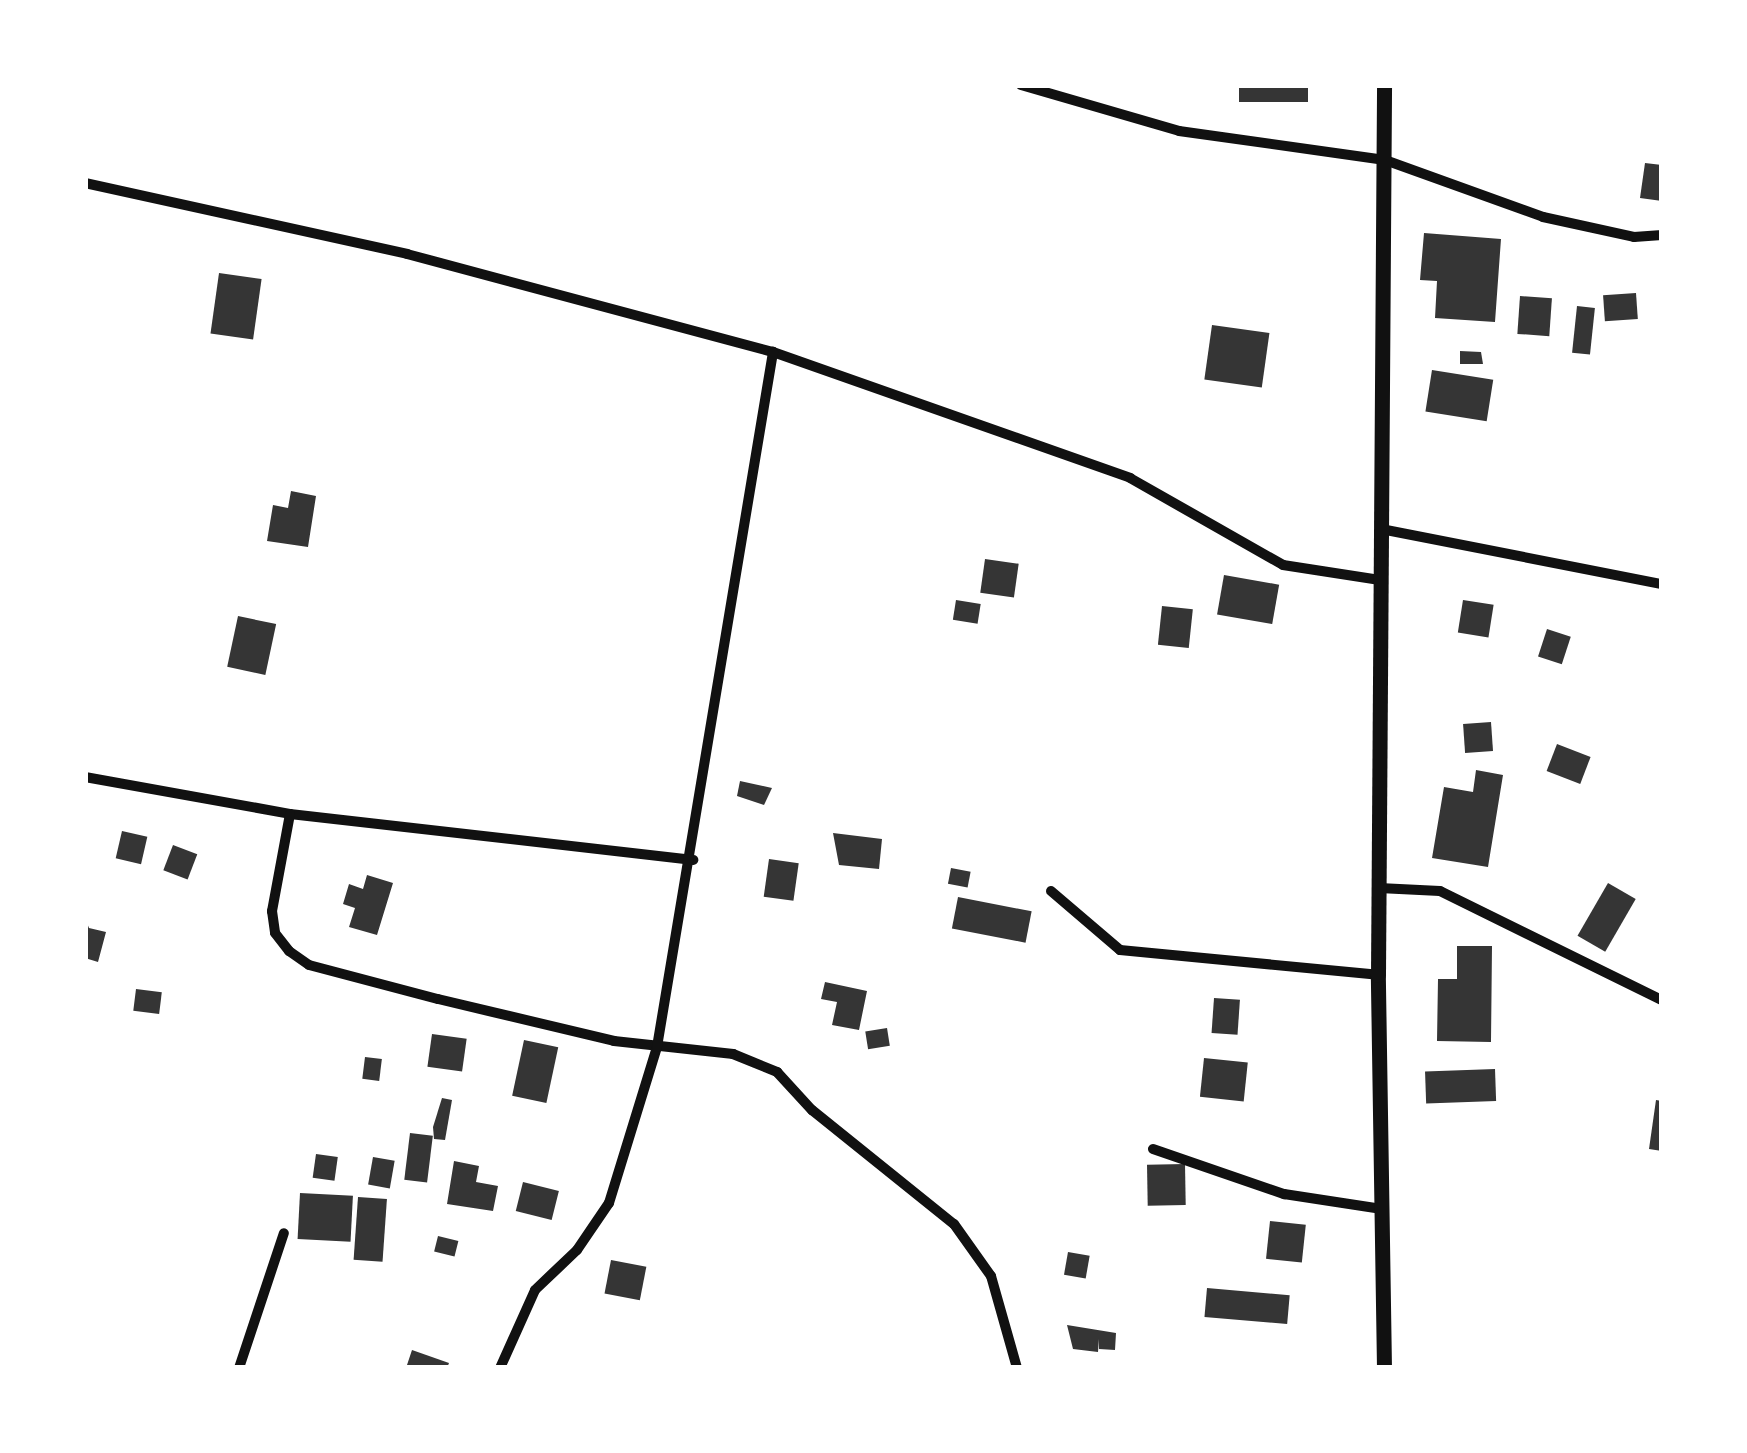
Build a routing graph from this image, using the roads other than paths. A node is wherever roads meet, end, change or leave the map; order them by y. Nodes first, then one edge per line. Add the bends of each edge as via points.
1 (1020, 85) edge
2 (1384, 85) edge
3 (1385, 160) junction
4 (85, 182) edge
5 (1662, 235) edge
6 (773, 352) junction
7 (1381, 529) junction
8 (1380, 580) junction
9 (1662, 584) edge
10 (85, 777) edge
11 (290, 814) junction
12 (692, 860) junction
13 (1380, 888) junction
14 (1051, 891) dead end
15 (1378, 975) junction
16 (1662, 1000) edge
17 (657, 1047) junction
18 (1153, 1149) dead end
19 (1382, 1209) junction
20 (284, 1234) dead end
21 (239, 1368) edge
22 (500, 1368) edge
23 (1018, 1368) edge
24 (1384, 1368) edge

1 - 3 street via 1180,131
2 - 3 street
3 - 5 street via 1543,217 1634,237
3 - 7 street
4 - 6 street via 406,254
6 - 8 street via 1130,478 1282,565
6 - 12 street via 714,680
7 - 8 street
7 - 9 street
8 - 13 street
10 - 11 street
11 - 12 street
11 - 17 street via 272,911 275,933 309,965
12 - 17 street
13 - 15 street
13 - 16 street via 1440,892
14 - 15 street via 1120,950
15 - 19 street
17 - 22 street via 610,1204 577,1250 535,1290
17 - 23 street via 733,1054 777,1072 812,1110 954,1224 991,1276
18 - 19 street via 1284,1194
19 - 24 street
20 - 21 street

